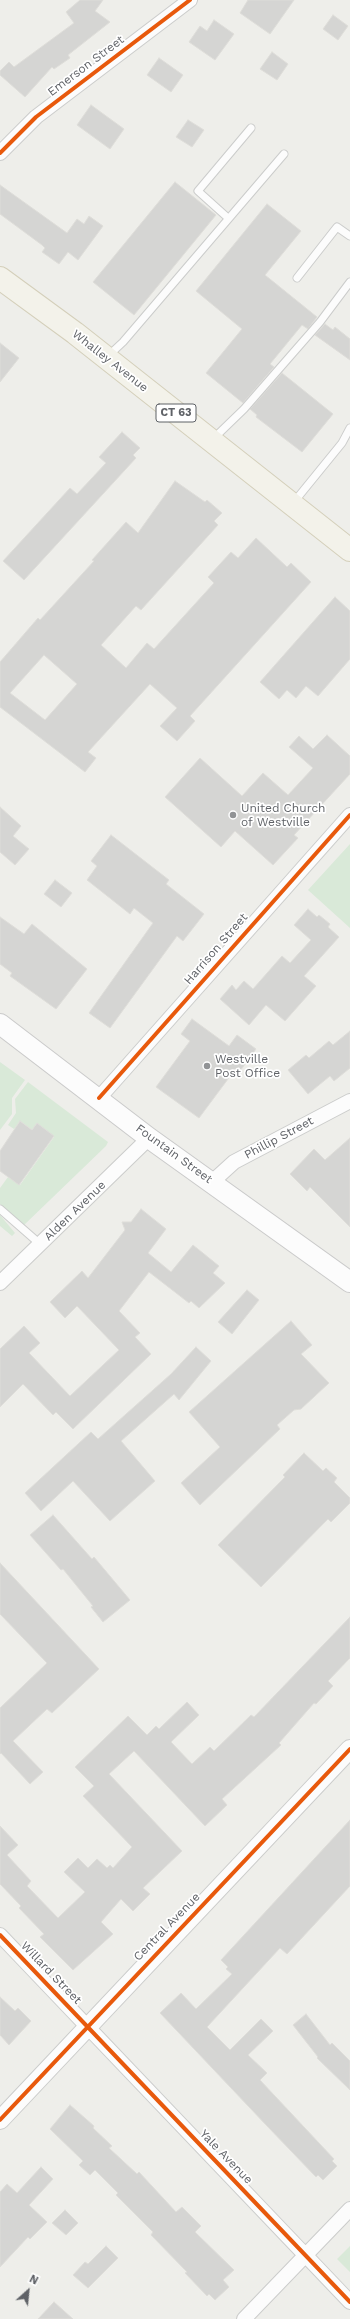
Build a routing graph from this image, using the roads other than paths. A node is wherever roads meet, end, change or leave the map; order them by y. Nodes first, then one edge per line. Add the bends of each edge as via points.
1 (190, 0) edge
2 (252, 128) dead end
3 (0, 153) edge
4 (284, 154) dead end
5 (228, 218) junction
6 (350, 236) edge
7 (0, 278) edge
8 (296, 278) dead end
9 (350, 282) edge
10 (106, 358) junction
11 (350, 428) edge
12 (211, 440) junction
13 (292, 504) junction
14 (350, 550) edge
15 (350, 815) edge
16 (0, 1024) edge
17 (99, 1098) junction
18 (350, 1101) edge
19 (150, 1138) junction
20 (212, 1182) junction
21 (0, 1209) edge
22 (40, 1244) junction
23 (350, 1282) edge
24 (0, 1283) edge
25 (350, 1749) edge
26 (0, 1935) edge
27 (88, 2025) junction
28 (0, 2120) edge
29 (350, 2209) edge
30 (305, 2255) junction
31 (350, 2302) edge
32 (244, 2319) edge

1 - 3 street, Emerson Street via 36,117
2 - 5 lane via 198,191
4 - 5 lane
5 - 10 lane via 123,342
6 - 8 lane via 337,227
7 - 10 main road, Whalley Avenue / CT 63
9 - 12 lane via 320,322 249,403
10 - 12 main road, Whalley Avenue / CT 63
11 - 13 lane via 342,443
12 - 13 main road, Whalley Avenue / CT 63
13 - 14 main road, Whalley Avenue / CT 63
15 - 17 street, Harrison Street
16 - 17 main road, Fountain Street
17 - 19 main road, Fountain Street
18 - 20 street, Phillip Street via 234,1162
19 - 20 main road, Fountain Street
19 - 22 street, Alden Avenue
20 - 23 main road, Fountain Street
21 - 22 lane
22 - 24 street, Alden Avenue
25 - 27 street, Central Avenue
26 - 27 street, Willard Street
27 - 28 street, Central Avenue
27 - 30 street, Yale Avenue
29 - 30 street
30 - 31 street, Yale Avenue
30 - 32 street

